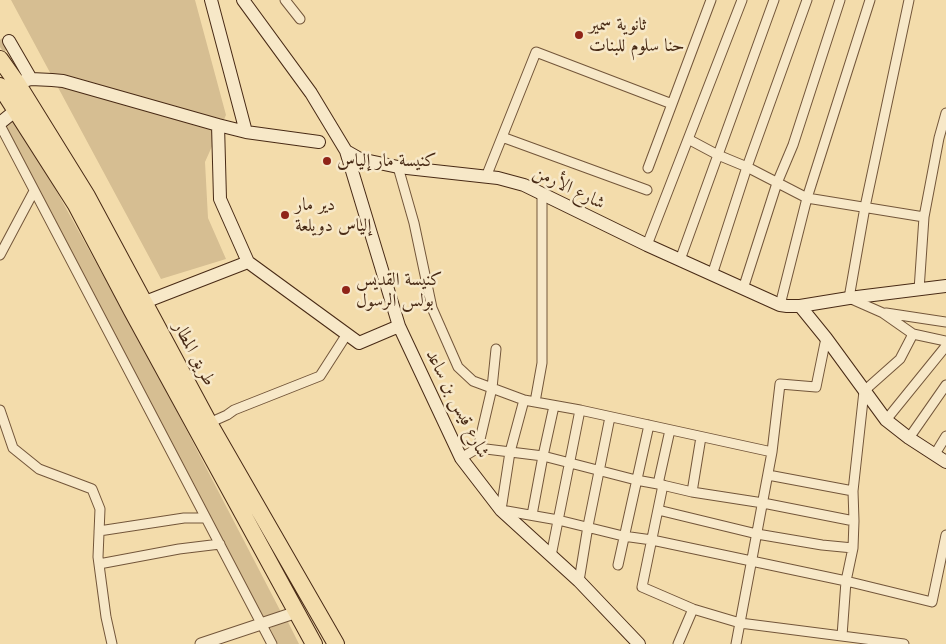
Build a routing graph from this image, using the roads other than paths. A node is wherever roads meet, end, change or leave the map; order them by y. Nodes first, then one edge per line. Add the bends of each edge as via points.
1 (211, 0) edge
2 (243, 0) edge
3 (286, 0) edge
4 (711, 0) edge
5 (742, 0) edge
6 (774, 0) edge
7 (806, 0) edge
8 (840, 0) edge
9 (870, 0) edge
10 (909, 0) edge
11 (300, 19) dead end
12 (8, 41) dead end
13 (0, 59) edge
14 (24, 81) junction
15 (6, 100) edge
16 (672, 104) junction
17 (946, 113) edge
18 (0, 124) edge
19 (218, 125) junction
20 (246, 132) junction
21 (502, 137) junction
22 (942, 138) edge
23 (688, 140) junction
24 (319, 142) dead end
25 (346, 150) junction
26 (718, 155) junction
27 (398, 167) junction
28 (747, 167) junction
29 (648, 168) dead end
30 (486, 177) junction
31 (777, 183) junction
32 (647, 190) dead end
33 (34, 191) junction
34 (542, 194) junction
35 (808, 198) junction
36 (865, 207) junction
37 (924, 217) junction
38 (647, 245) junction
39 (0, 255) edge
40 (680, 260) junction
41 (248, 262) junction
42 (712, 275) junction
43 (946, 286) edge
44 (743, 289) junction
45 (919, 290) junction
46 (849, 298) junction
47 (145, 302) junction
48 (780, 305) junction
49 (800, 306) junction
50 (884, 313) junction
51 (946, 322) edge
52 (399, 326) junction
53 (347, 334) junction
54 (913, 334) junction
55 (826, 338) junction
56 (946, 341) edge
57 (946, 346) edge
58 (496, 349) dead end
59 (946, 385) edge
60 (492, 388) junction
61 (864, 391) junction
62 (524, 400) junction
63 (536, 402) junction
64 (554, 406) junction
65 (0, 410) edge
66 (580, 410) junction
67 (610, 417) junction
68 (886, 420) junction
69 (209, 423) junction
70 (649, 425) junction
71 (670, 430) junction
72 (946, 436) edge
73 (701, 437) junction
74 (909, 438) junction
75 (478, 448) junction
76 (510, 452) junction
77 (772, 452) junction
78 (935, 454) junction
79 (543, 456) junction
80 (461, 458) junction
81 (946, 462) edge
82 (570, 463) junction
83 (599, 470) junction
84 (768, 475) junction
85 (636, 480) junction
86 (661, 484) junction
87 (853, 491) junction
88 (692, 492) junction
89 (763, 503) junction
90 (500, 510) junction
91 (658, 510) junction
92 (532, 515) junction
93 (206, 518) junction
94 (558, 520) junction
95 (854, 521) junction
96 (588, 526) junction
97 (99, 531) junction
98 (757, 534) junction
99 (946, 535) edge
100 (623, 536) junction
101 (652, 540) junction
102 (220, 544) junction
103 (853, 548) junction
104 (551, 556) junction
105 (752, 562) junction
106 (99, 564) junction
107 (618, 565) dead end
108 (579, 581) junction
109 (846, 581) junction
110 (693, 610) junction
111 (297, 612) junction
112 (740, 623) junction
113 (262, 624) junction
114 (820, 634) junction
115 (842, 636) junction
116 (112, 644) edge
117 (201, 644) edge
118 (272, 644) edge
119 (314, 644) edge
120 (336, 644) edge
121 (639, 644) edge
122 (678, 644) edge
123 (736, 644) edge
124 (821, 644) edge
125 (904, 644) edge

1 - 20 main road
2 - 25 main road via 311,93
3 - 11 street
4 - 16 street
5 - 23 street
6 - 26 street
7 - 28 street
8 - 31 street via 793,145
9 - 35 street
10 - 36 street
12 - 14 main road
13 - 14 highway, طريق المطار
14 - 19 main road via 52,80 76,84
14 - 47 highway, طريق المطار
15 - 18 main road
15 - 111 highway, طريق المطار via 76,205
16 - 21 street via 536,52
16 - 29 street
17 - 22 street
18 - 33 street
19 - 20 main road
19 - 41 main road via 220,199
20 - 24 main road
21 - 30 street
21 - 32 street
22 - 37 street
23 - 26 street
23 - 38 street
25 - 27 main road, شارع الأرمن via 360,159
25 - 52 main road, شارع قيس بن ساعد
26 - 28 street
26 - 40 street
27 - 30 main road, شارع الأرمن
27 - 60 street via 432,308 458,367 473,381
28 - 31 street
28 - 42 street
30 - 34 main road, شارع الأرمن via 512,181
31 - 35 street
31 - 44 street
33 - 39 street
33 - 93 street
34 - 38 main road, شارع الأرمن
34 - 63 street via 542,363
35 - 36 street
35 - 48 street
36 - 37 street
36 - 46 street
37 - 45 street
38 - 40 main road, شارع الأرمن
40 - 42 main road, شارع الأرمن
41 - 47 main road
41 - 53 main road
42 - 44 main road, شارع الأرمن
43 - 45 main road, شارع الأرمن
44 - 48 main road, شارع الأرمن
45 - 46 main road, شارع الأرمن
46 - 49 main road, شارع الأرمن
46 - 50 street
47 - 69 highway, طريق المطار
48 - 49 main road, شارع الأرمن
49 - 55 main road
50 - 51 street
50 - 54 street
52 - 53 main road via 359,343
52 - 80 main road, شارع قيس بن ساعد
53 - 69 street via 320,376
54 - 56 street
54 - 61 street via 900,359
55 - 61 main road
55 - 77 street via 816,387 780,384
57 - 68 street
58 - 60 street
59 - 74 street
60 - 62 street
60 - 75 street
61 - 68 main road
61 - 87 street
62 - 63 street
62 - 76 street
63 - 64 street
64 - 66 street
64 - 79 street
65 - 97 street via 13,448 39,469 92,489 100,509
66 - 67 street
66 - 82 street
67 - 70 street
67 - 83 street
68 - 74 main road
69 - 120 highway, طريق المطار
70 - 71 street
70 - 85 street
71 - 73 street
71 - 86 street
72 - 78 street
73 - 77 street
73 - 88 street
74 - 78 main road
75 - 76 street
75 - 80 street
76 - 79 street
76 - 90 street
77 - 84 street
78 - 81 main road
79 - 82 street
79 - 92 street
80 - 90 main road, شارع قيس بن ساعد
82 - 83 street
82 - 94 street
83 - 85 street
83 - 96 street
84 - 87 street
84 - 89 street
85 - 86 street
85 - 100 street
86 - 88 street
86 - 91 street
87 - 95 street
88 - 89 street
89 - 95 street
89 - 98 street
90 - 92 street
90 - 104 main road, شارع قيس بن ساعد
91 - 98 street
91 - 101 street
92 - 94 street
93 - 97 street via 184,518
93 - 102 street
94 - 96 street
94 - 104 street
95 - 103 street
96 - 100 street
96 - 108 street
97 - 106 street
98 - 103 street
98 - 105 street
99 - 109 street via 932,602
100 - 101 street
100 - 107 street
101 - 105 street
101 - 110 street via 642,587
102 - 106 street via 179,548
102 - 113 street
103 - 109 street
104 - 108 main road, شارع قيس بن ساعد
105 - 109 street
105 - 112 street
106 - 116 street
108 - 121 main road, شارع قيس بن ساعد
109 - 115 street
110 - 112 street
110 - 122 street
111 - 113 street
111 - 119 highway, طريق المطار
112 - 114 street
112 - 123 street
113 - 117 street
113 - 118 street
114 - 115 street
114 - 124 street
115 - 125 street

